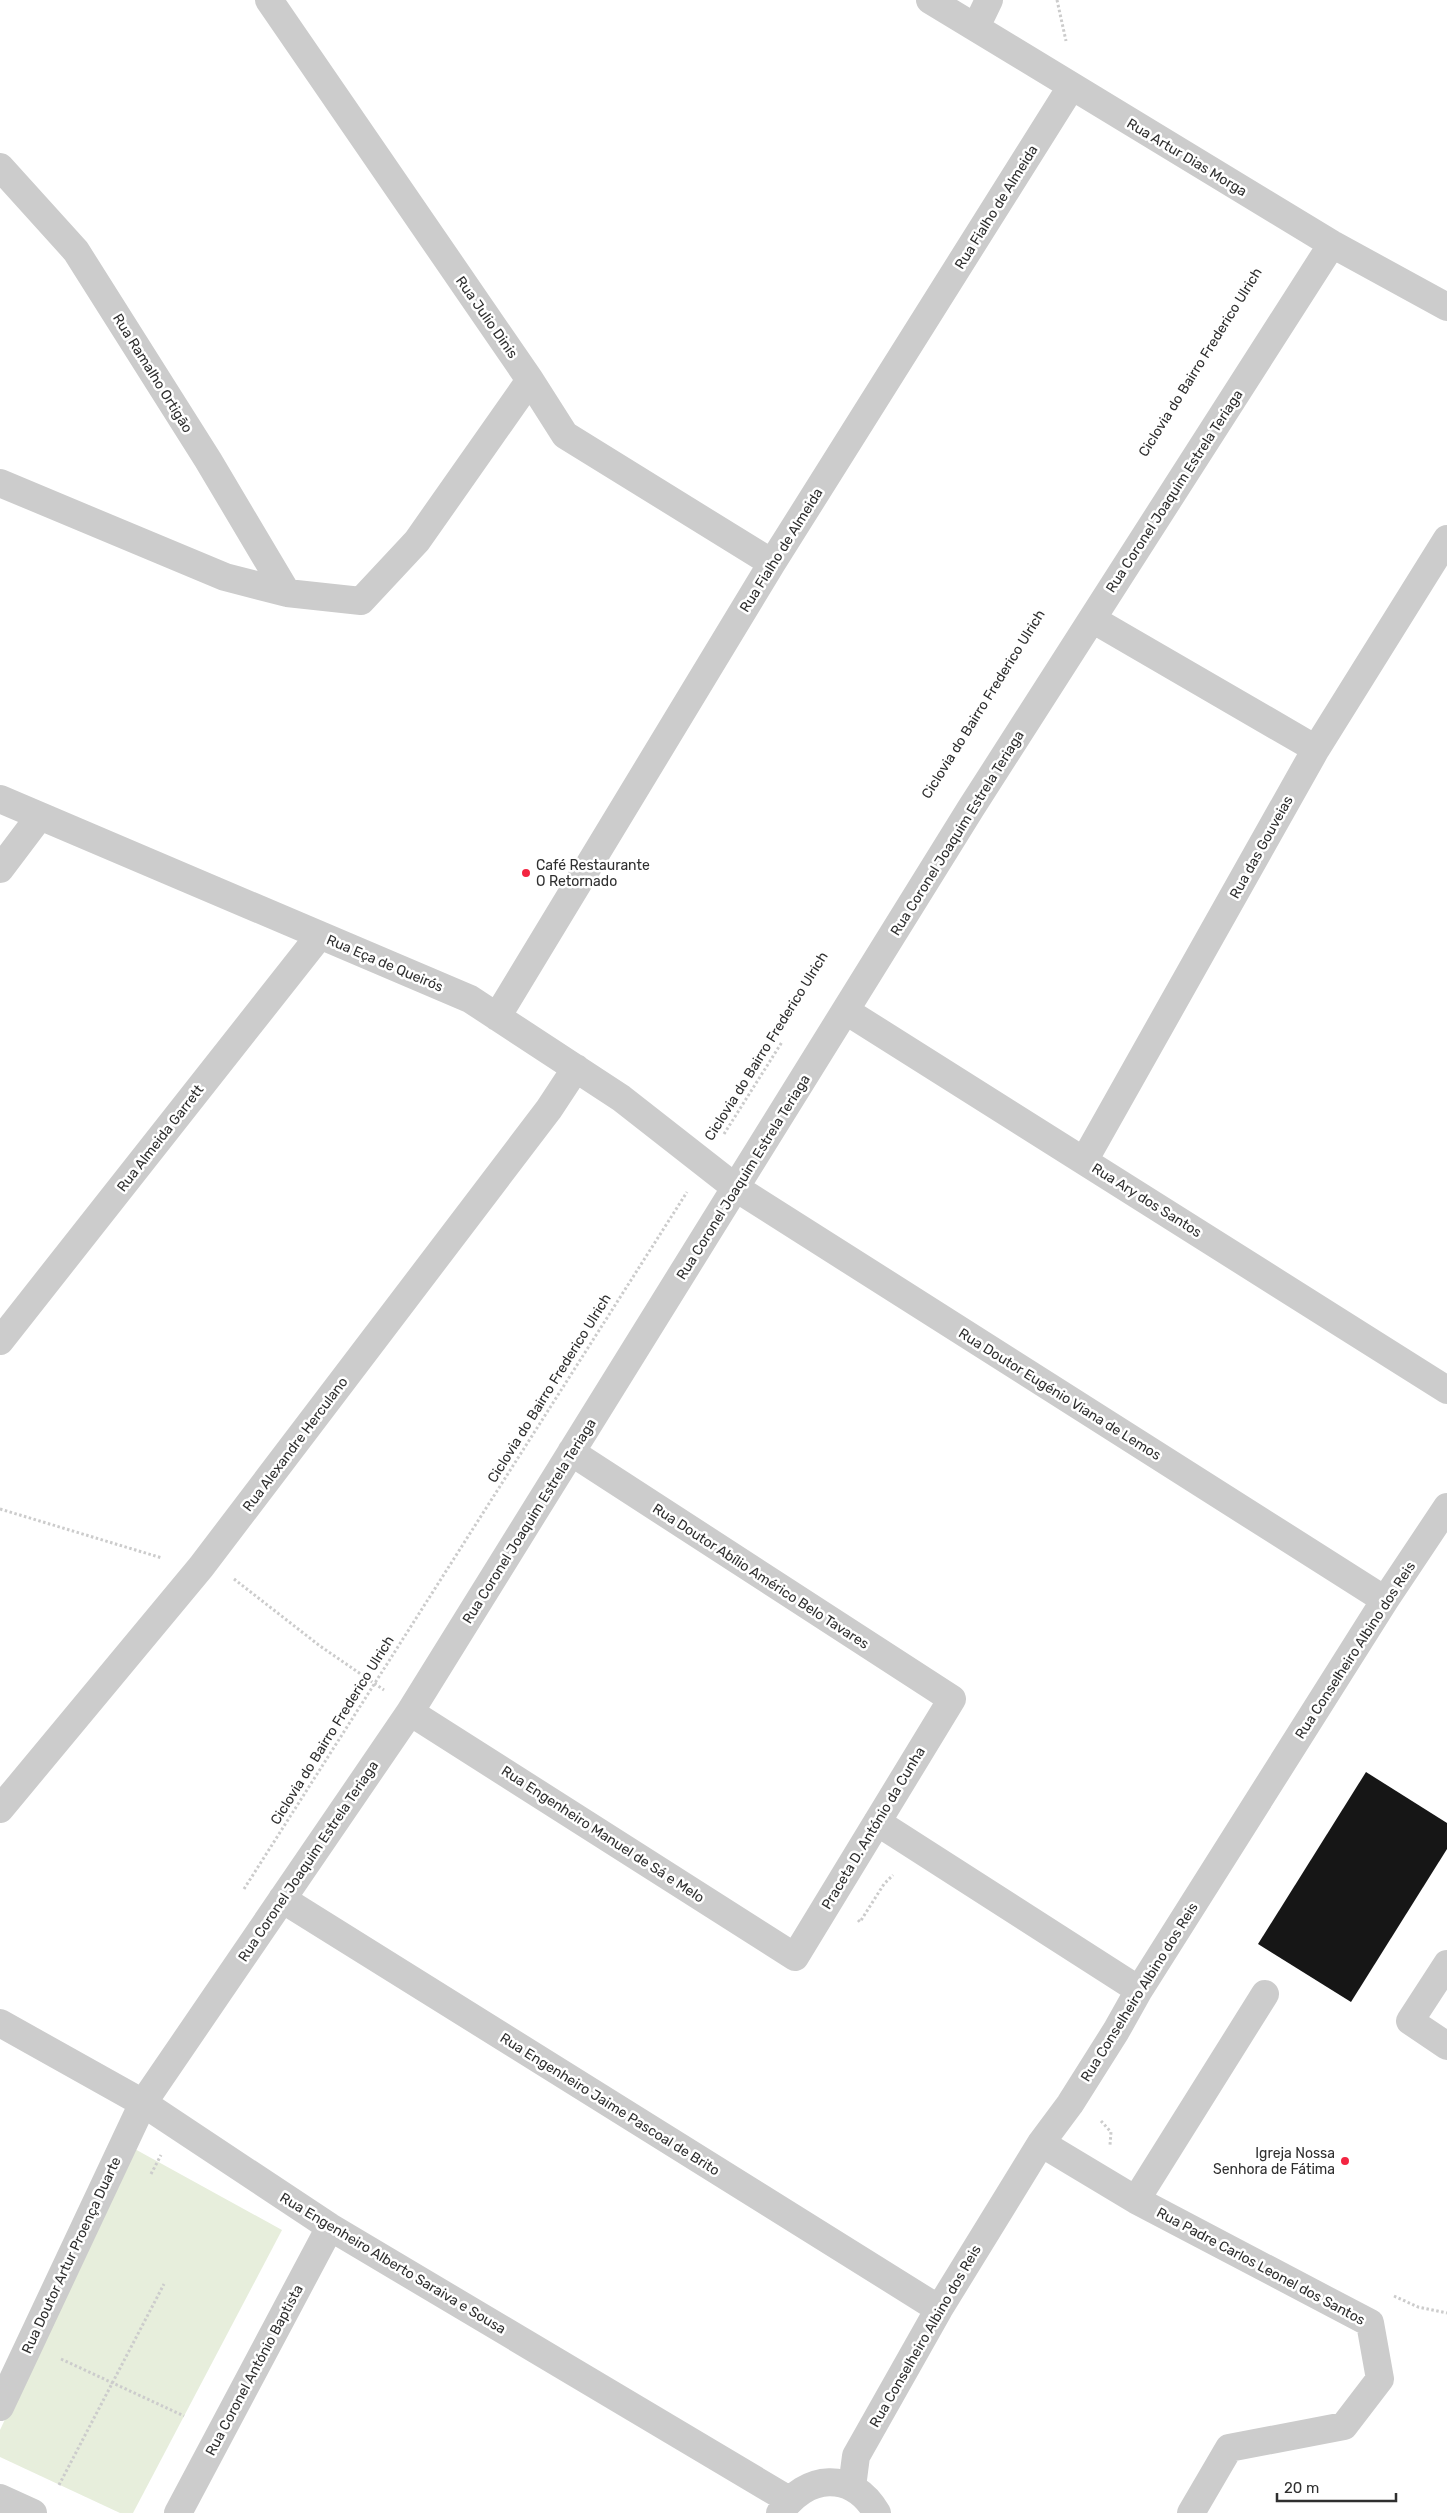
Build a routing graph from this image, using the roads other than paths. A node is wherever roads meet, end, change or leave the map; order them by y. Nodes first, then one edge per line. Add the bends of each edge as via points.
1 (269, 0) edge
2 (930, 0) edge
3 (989, 0) edge
4 (976, 27) junction
5 (1071, 87) junction
6 (0, 167) edge
7 (1332, 244) junction
8 (1447, 307) edge
9 (530, 380) junction
10 (0, 483) edge
11 (1447, 539) edge
12 (772, 563) junction
13 (287, 593) junction
14 (1092, 619) junction
15 (1316, 749) junction
16 (0, 799) edge
17 (40, 816) junction
18 (0, 869) edge
19 (320, 935) junction
20 (846, 1011) junction
21 (497, 1017) junction
22 (576, 1068) junction
23 (1084, 1161) junction
24 (736, 1188) junction
25 (0, 1341) edge
26 (1447, 1390) edge
27 (571, 1452) junction
28 (1447, 1508) edge
29 (1385, 1600) junction
30 (952, 1699) joint
31 (410, 1712) junction
32 (0, 1809) edge
33 (877, 1822) junction
34 (282, 1899) junction
35 (795, 1957) joint
36 (1447, 1964) edge
37 (1139, 1990) junction
38 (1265, 1994) dead end
39 (0, 2023) edge
40 (1447, 2046) edge
41 (143, 2103) junction
42 (1041, 2143) junction
43 (1136, 2200) junction
44 (330, 2227) junction
45 (939, 2309) junction
46 (0, 2407) edge
47 (852, 2487) junction
48 (0, 2498) edge
49 (784, 2506) edge
50 (33, 2513) edge
51 (178, 2513) edge
52 (877, 2513) edge
53 (1191, 2513) edge

1 - 9 street, Rua Julio Dinis
2 - 4 street, Rua Artur Dias Morga
3 - 4 street
4 - 5 street, Rua Artur Dias Morga
5 - 7 street, Rua Artur Dias Morga
5 - 12 street, Rua Fialho de Almeida
6 - 13 street, Rua Ramalho Ortigão via 76,251 208,460
7 - 8 street, Rua Artur Dias Morga
7 - 14 street, Rua Coronel Joaquim Estrela Teriaga
9 - 12 street, Rua Julio Dinis via 565,435
9 - 13 street via 416,541 361,602
10 - 13 street via 225,576
11 - 15 street, Rua das Gouveias
12 - 21 street, Rua Fialho de Almeida
14 - 15 street
14 - 20 street, Rua Coronel Joaquim Estrela Teriaga
15 - 23 street, Rua das Gouveias
16 - 17 street, Rua Eça de Queirós
17 - 18 street
17 - 19 street, Rua Eça de Queirós
19 - 21 street, Rua Eça de Queirós via 470,999
19 - 25 street, Rua Almeida Garrett
20 - 23 street, Rua Ary dos Santos
20 - 24 street, Rua Coronel Joaquim Estrela Teriaga
21 - 22 street, Rua Eça de Queirós
22 - 24 street, Rua Eça de Queirós via 622,1098
22 - 32 street, Rua Alexandre Herculano via 549,1109 201,1567
23 - 26 street, Rua Ary dos Santos
24 - 27 street, Rua Coronel Joaquim Estrela Teriaga
24 - 29 street, Rua Doutor Eugénio Viana de Lemos
27 - 30 street, Rua Doutor Abílio Américo Belo Tavares
27 - 31 street, Rua Coronel Joaquim Estrela Teriaga
28 - 29 street, Rua Conselheiro Albino dos Reis
29 - 37 street, Rua Conselheiro Albino dos Reis
30 - 33 street, Praceta D. António da Cunha
31 - 34 street, Rua Coronel Joaquim Estrela Teriaga
31 - 35 street, Rua Engenheiro Manuel de Sá e Melo
33 - 35 street, Praceta D. António da Cunha
33 - 37 street
34 - 41 street, Rua Coronel Joaquim Estrela Teriaga
34 - 45 street, Rua Engenheiro Jaime Pascoal de Brito
36 - 40 street via 1410,2021
37 - 42 street, Rua Conselheiro Albino dos Reis via 1070,2104
38 - 43 street
39 - 41 street, Rua Engenheiro Alberto Saraiva e Sousa
41 - 44 street, Rua Engenheiro Alberto Saraiva e Sousa
41 - 46 street, Rua Doutor Artur Proença Duarte
42 - 43 street, Rua Padre Carlos Leonel dos Santos
42 - 45 street, Rua Conselheiro Albino dos Reis
43 - 53 street, Rua Padre Carlos Leonel dos Santos via 1370,2323 1380,2379 1344,2426 1228,2448
44 - 49 street, Rua Engenheiro Alberto Saraiva e Sousa
44 - 51 street, Rua Coronel António Baptista
45 - 47 street, Rua Conselheiro Albino dos Reis via 856,2456
47 - 49 street via 839,2483 812,2484 799,2490
47 - 52 street via 867,2498
48 - 50 street

